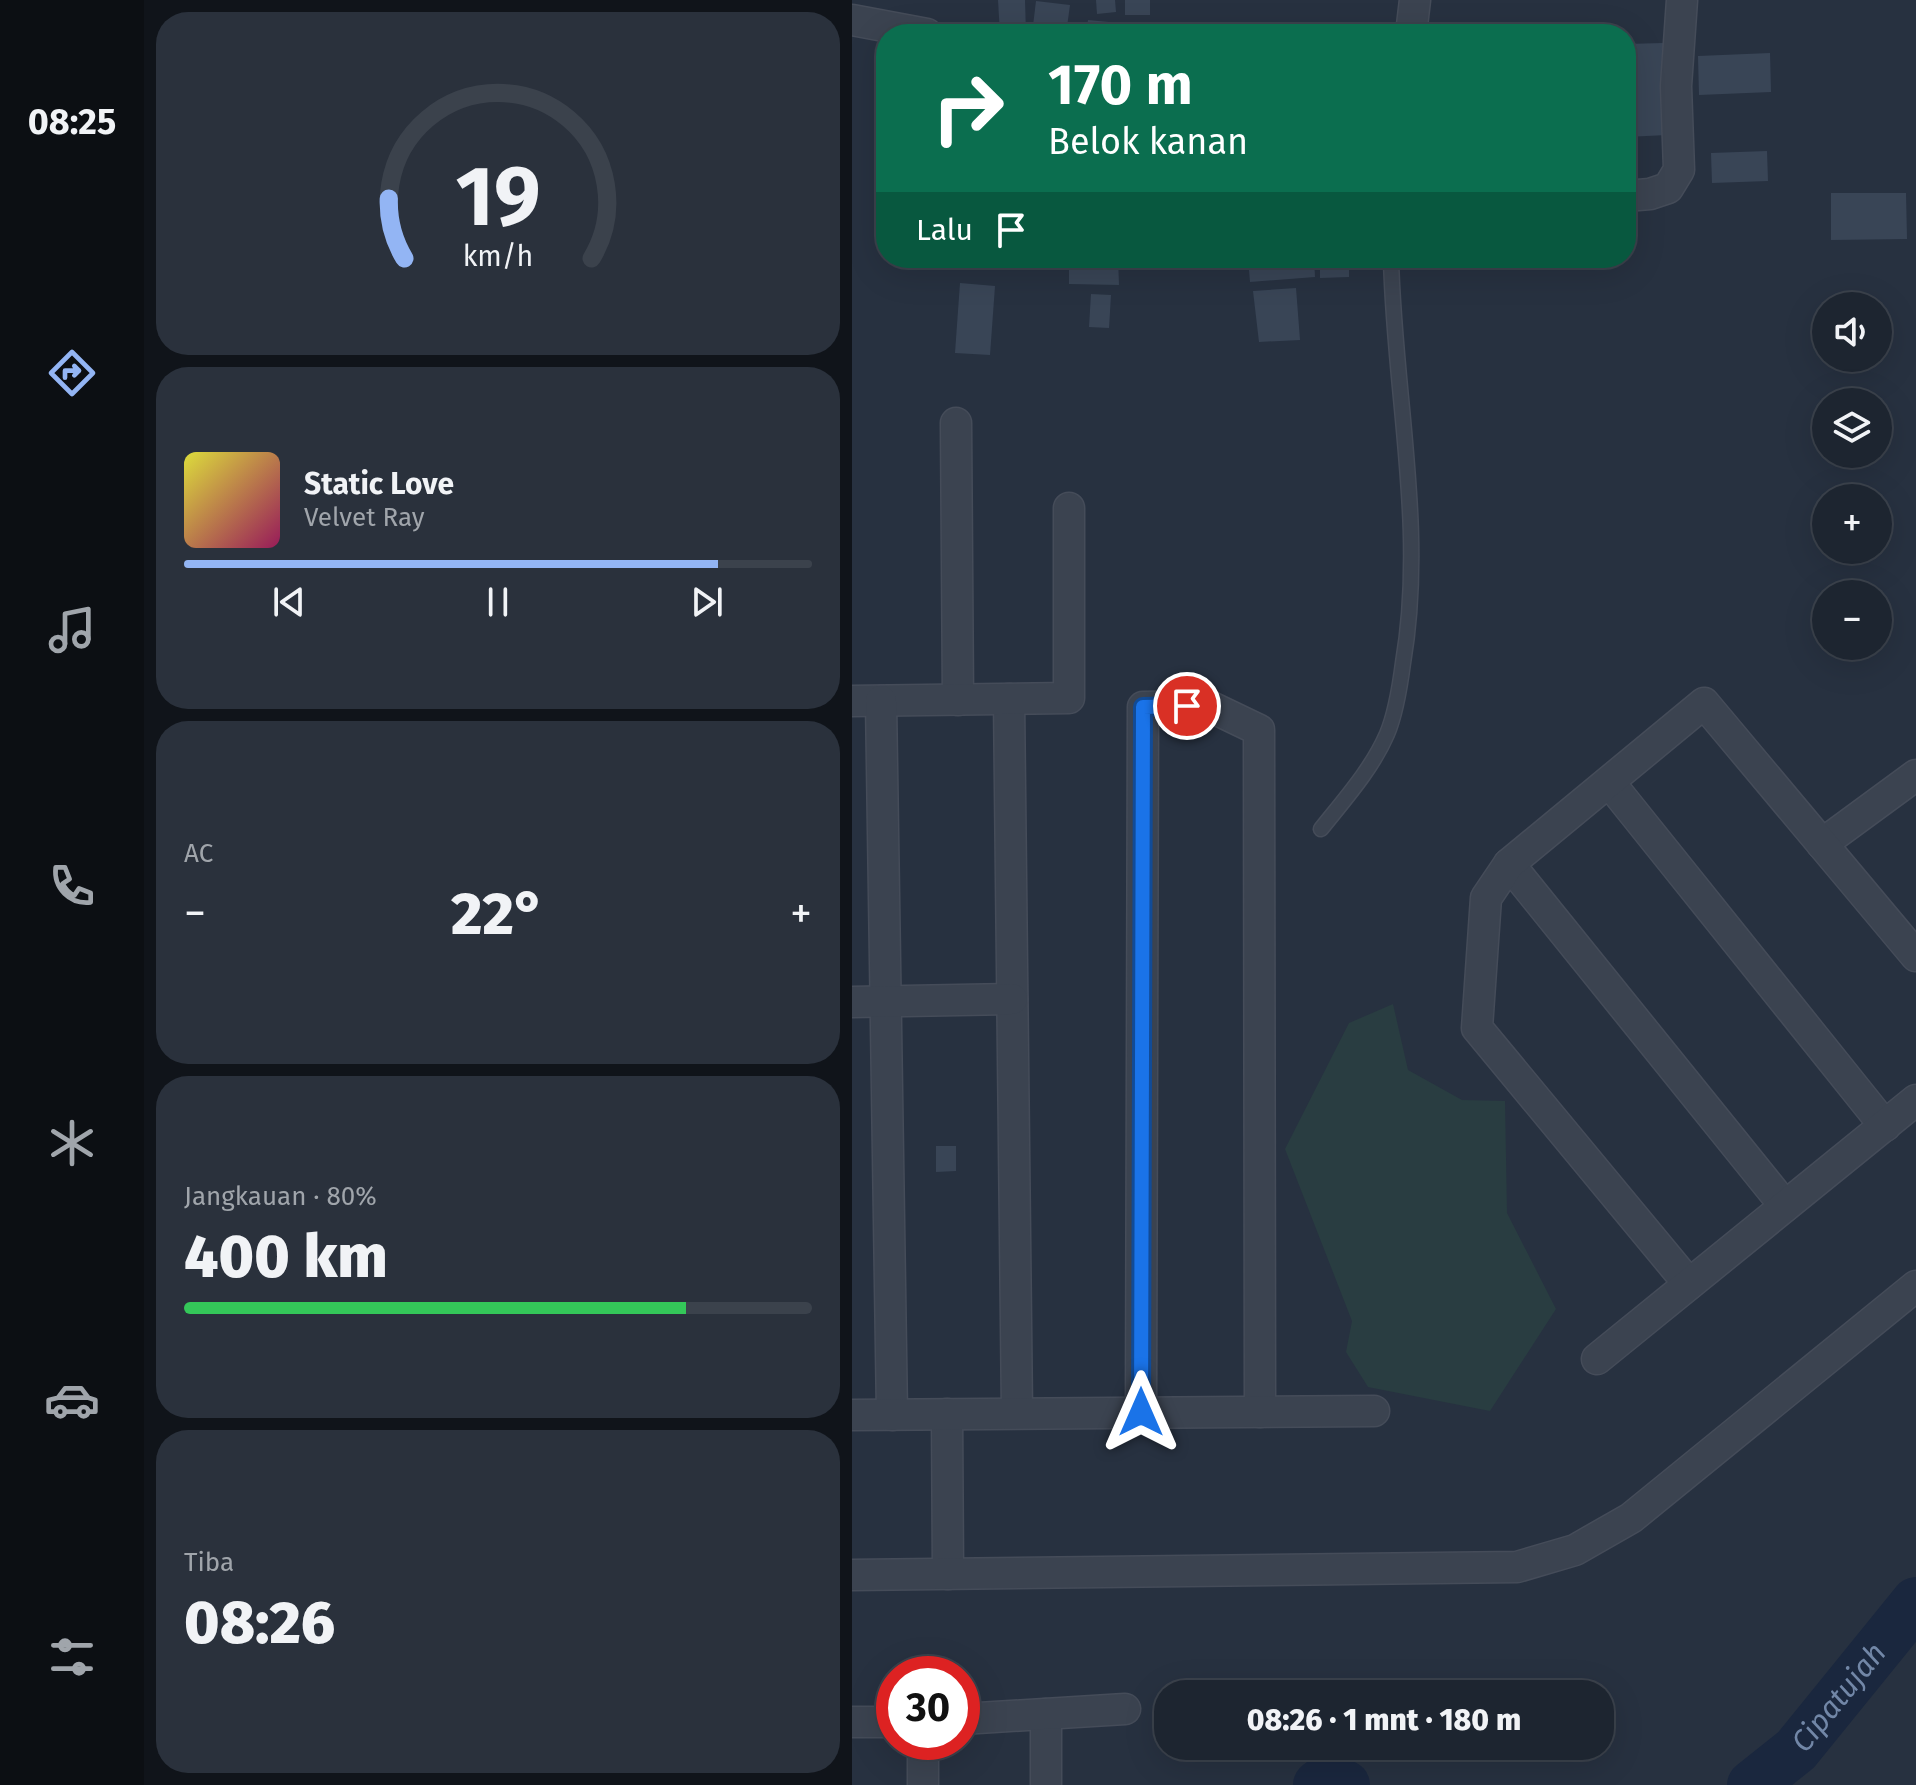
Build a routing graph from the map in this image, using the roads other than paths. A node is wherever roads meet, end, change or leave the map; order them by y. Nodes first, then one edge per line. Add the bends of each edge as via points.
1 (1415, 0) edge
2 (1682, 0) edge
3 (852, 20) edge
4 (876, 24) edge
5 (1412, 24) edge
6 (1636, 195) edge
7 (1392, 268) edge
8 (956, 423) dead end
9 (1069, 508) dead end
10 (1009, 699) junction
11 (958, 700) junction
12 (867, 701) edge
13 (1916, 775) edge
14 (1609, 782) junction
15 (1321, 829) dead end
16 (1822, 844) junction
17 (1509, 864) junction
18 (1913, 945) edge
19 (1012, 999) junction
20 (852, 1002) edge
21 (886, 1002) junction
22 (1916, 1100) edge
23 (1885, 1126) junction
24 (1785, 1206) junction
25 (1689, 1284) junction
26 (1916, 1286) edge
27 (1597, 1359) dead end
28 (1374, 1411) dead end
29 (1141, 1412) junction
30 (1260, 1412) junction
31 (1017, 1413) junction
32 (947, 1414) junction
33 (852, 1415) edge
34 (892, 1415) junction
35 (948, 1574) junction
36 (852, 1575) edge
37 (1125, 1709) dead end
38 (1046, 1714) junction
39 (980, 1718) edge
40 (852, 1722) edge
41 (876, 1722) edge
42 (923, 1760) edge
43 (923, 1785) edge
44 (1046, 1785) edge

1 - 5 street
2 - 6 street via 1676,86 1679,170 1668,188
3 - 4 street
7 - 15 lane via 1410,488 1409,632 1387,734
8 - 11 street
9 - 10 street via 1069,698
10 - 11 street
10 - 19 street
11 - 12 street
12 - 21 street
13 - 16 street
14 - 16 street via 1704,703
14 - 17 street
14 - 23 street
16 - 18 street
17 - 24 street
17 - 25 street via 1486,898 1477,1028
19 - 21 street
19 - 31 street
20 - 21 street
21 - 34 street
22 - 23 street
23 - 24 street
24 - 25 street
25 - 27 street
26 - 35 street via 1631,1518 1575,1550 1517,1567
28 - 30 street
29 - 30 street
29 - 30 street via 1143,707 1209,706 1259,730
29 - 31 street
31 - 32 street
32 - 34 street
32 - 35 street
33 - 34 street
35 - 36 street
37 - 38 street
38 - 39 street
38 - 44 street
40 - 41 street
42 - 43 street

